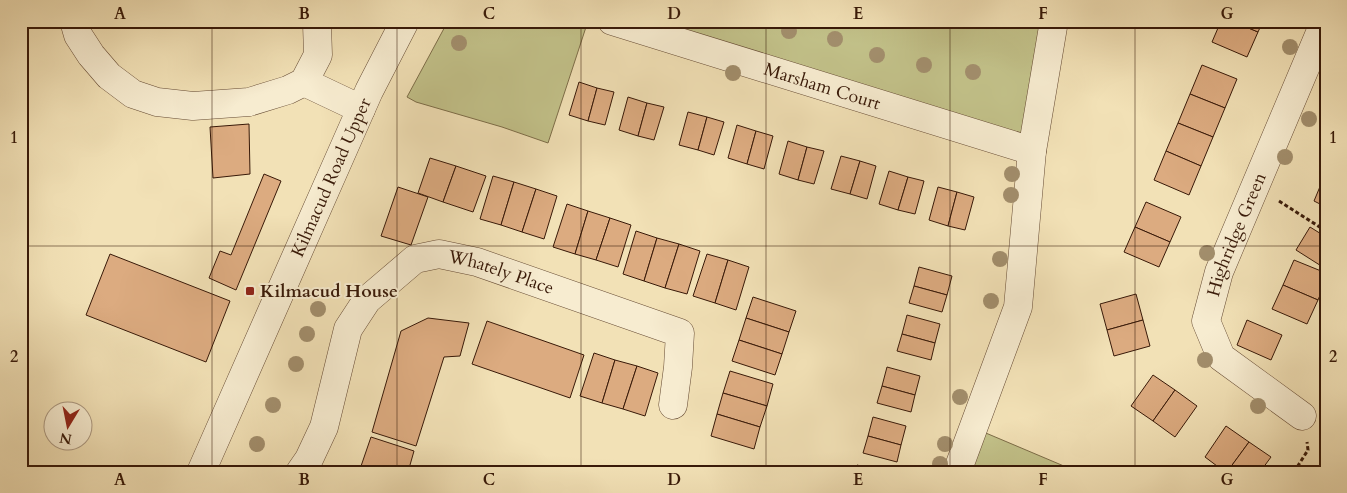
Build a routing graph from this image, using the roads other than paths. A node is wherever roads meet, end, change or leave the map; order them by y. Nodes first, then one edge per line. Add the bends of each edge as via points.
1 (74, 21) edge
2 (316, 21) edge
3 (405, 21) edge
4 (612, 21) edge
5 (1054, 21) edge
6 (1325, 21) edge
7 (304, 82) junction
8 (361, 109) junction
9 (1032, 151) junction
10 (673, 405) dead end
11 (1302, 416) dead end
12 (201, 472) edge
13 (300, 472) edge
14 (957, 472) edge

1 - 7 street via 78,35 109,76 133,94 157,102 193,106 250,102
2 - 7 street via 318,55
3 - 8 street, Kilmacud Road Upper
4 - 9 street, Marsham Court
5 - 9 street
6 - 11 street, Highridge Green via 1219,272 1206,321 1220,357
7 - 8 street
8 - 12 street, Kilmacud Road Upper
9 - 14 street via 1018,307
10 - 13 street, Whately Place via 680,333 477,262 439,254 416,259 367,300 348,329 324,427

